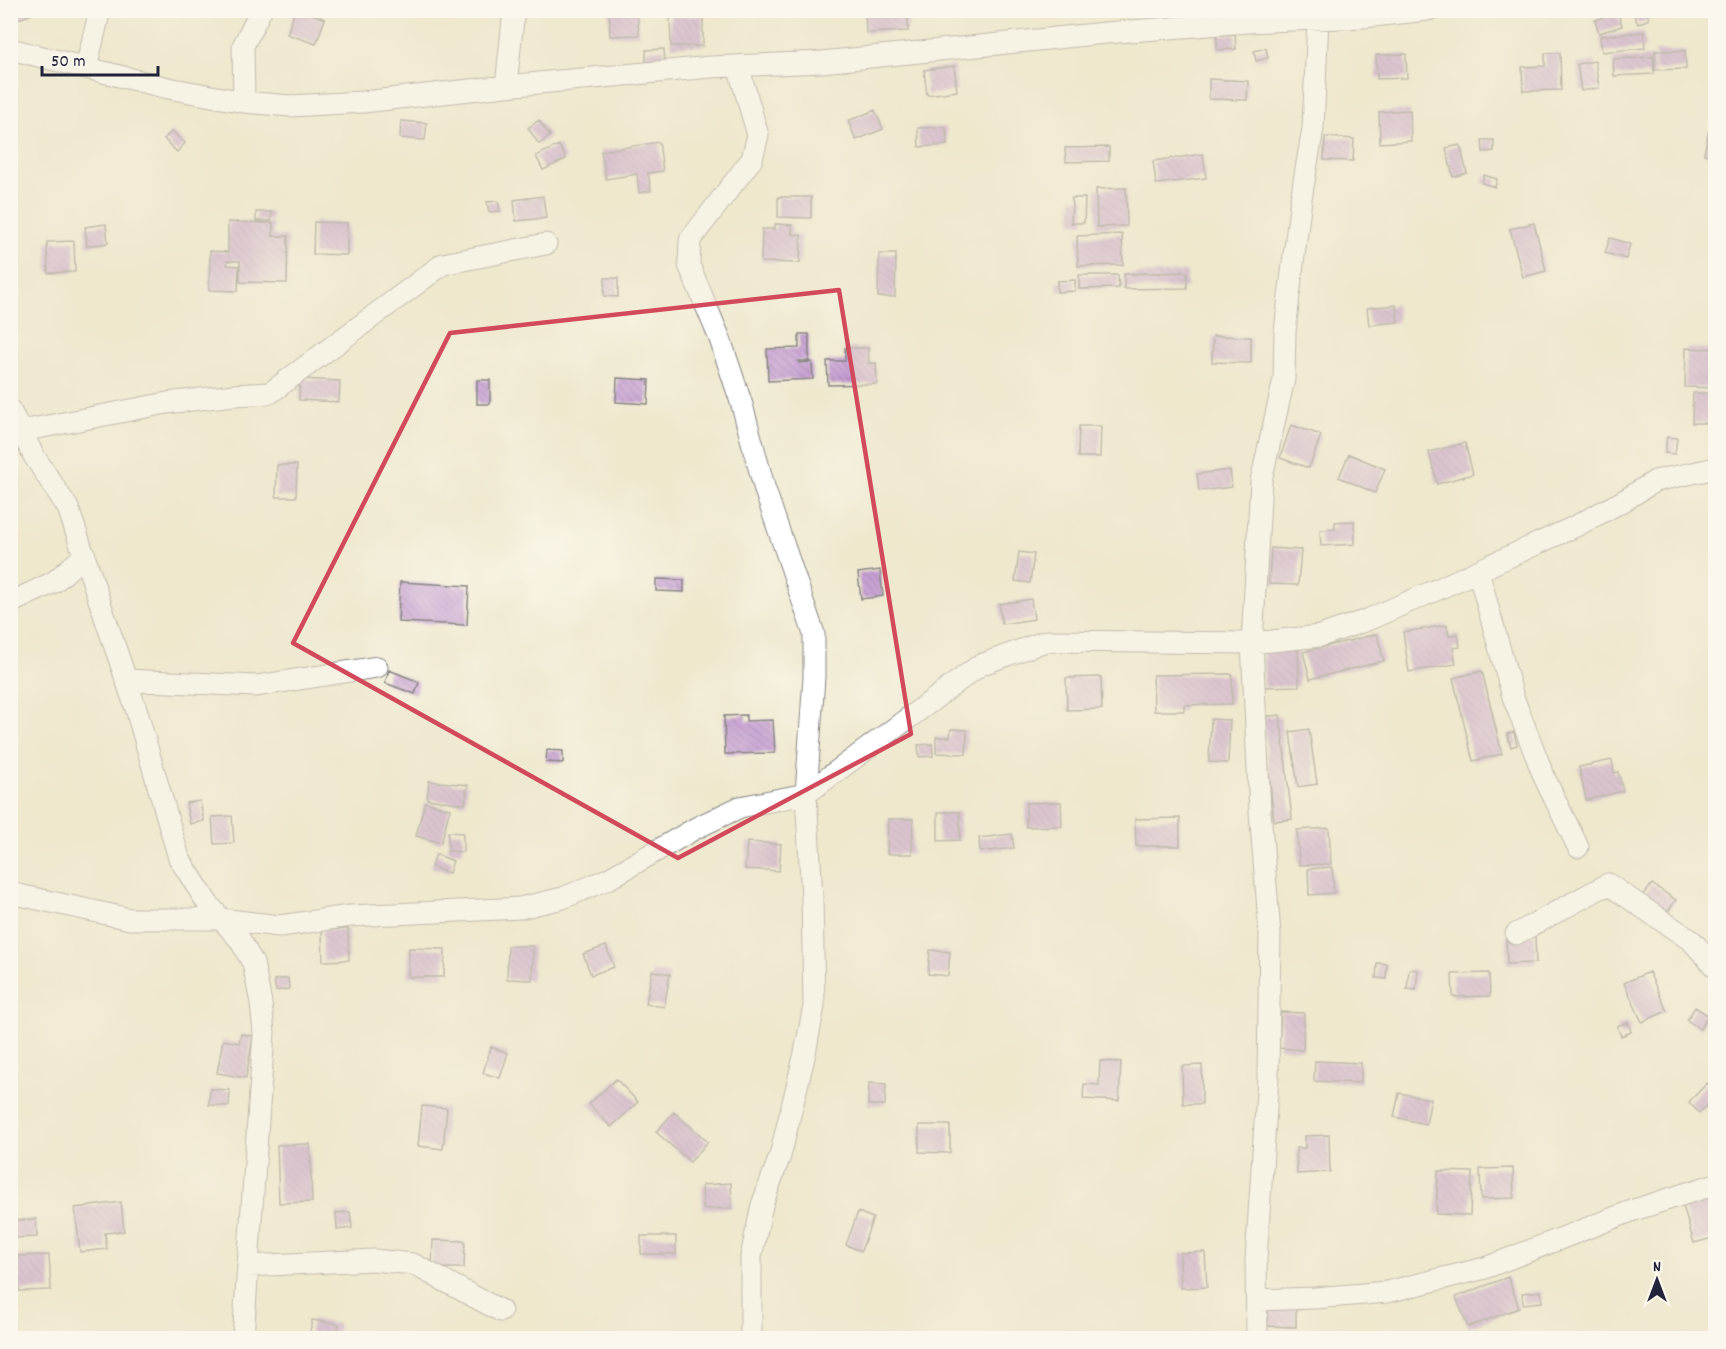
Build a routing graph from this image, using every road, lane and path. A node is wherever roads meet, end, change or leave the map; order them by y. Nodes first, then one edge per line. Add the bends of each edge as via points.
1 (100, 10) edge
2 (261, 10) edge
3 (514, 10) edge
4 (1428, 10) edge
5 (1248, 16) edge
6 (1318, 19) junction
7 (10, 50) edge
8 (738, 66) junction
9 (86, 68) junction
10 (506, 86) junction
11 (244, 102) junction
12 (546, 244) dead end
13 (10, 410) edge
14 (22, 431) junction
15 (1716, 468) edge
16 (85, 555) junction
17 (1478, 571) junction
18 (10, 603) edge
19 (1252, 643) junction
20 (377, 667) dead end
21 (126, 681) junction
22 (806, 794) junction
23 (1578, 847) dead end
24 (10, 893) edge
25 (221, 919) junction
26 (1516, 934) dead end
27 (1716, 968) edge
28 (1716, 1184) edge
29 (248, 1266) junction
30 (1257, 1300) junction
31 (501, 1311) dead end
32 (243, 1338) edge
33 (751, 1338) edge
34 (1257, 1338) edge

1 - 9 street
2 - 11 street via 243,46
3 - 10 street
4 - 6 street
5 - 6 street
5 - 8 street via 822,62
6 - 19 street via 1313,128 1291,276 1284,379 1261,481
7 - 9 street
8 - 10 street
8 - 22 street via 758,135 752,159 690,240 689,265 742,405 765,490 814,634
9 - 11 street
10 - 11 street via 363,102 290,106
12 - 14 street via 443,264 270,393 167,403
13 - 14 street
14 - 16 street via 68,508
15 - 17 street via 1655,481 1576,526
16 - 18 street via 54,582
16 - 21 street
17 - 19 street via 1341,630
17 - 23 street via 1513,697
19 - 22 street via 1046,640 980,665
19 - 30 street via 1270,934 1268,1077 1256,1259
20 - 21 street via 256,686
21 - 25 street via 179,858
22 - 25 street via 740,807 608,879 564,898 520,908 350,916 280,926
22 - 33 street via 814,1006 806,1053 751,1257
24 - 25 street via 130,919
25 - 29 street via 240,940 253,963 264,1033
26 - 27 street via 1608,884 1692,941
28 - 30 street via 1634,1210 1485,1268 1387,1292
29 - 31 street via 374,1260 413,1264
29 - 32 street
30 - 34 street

